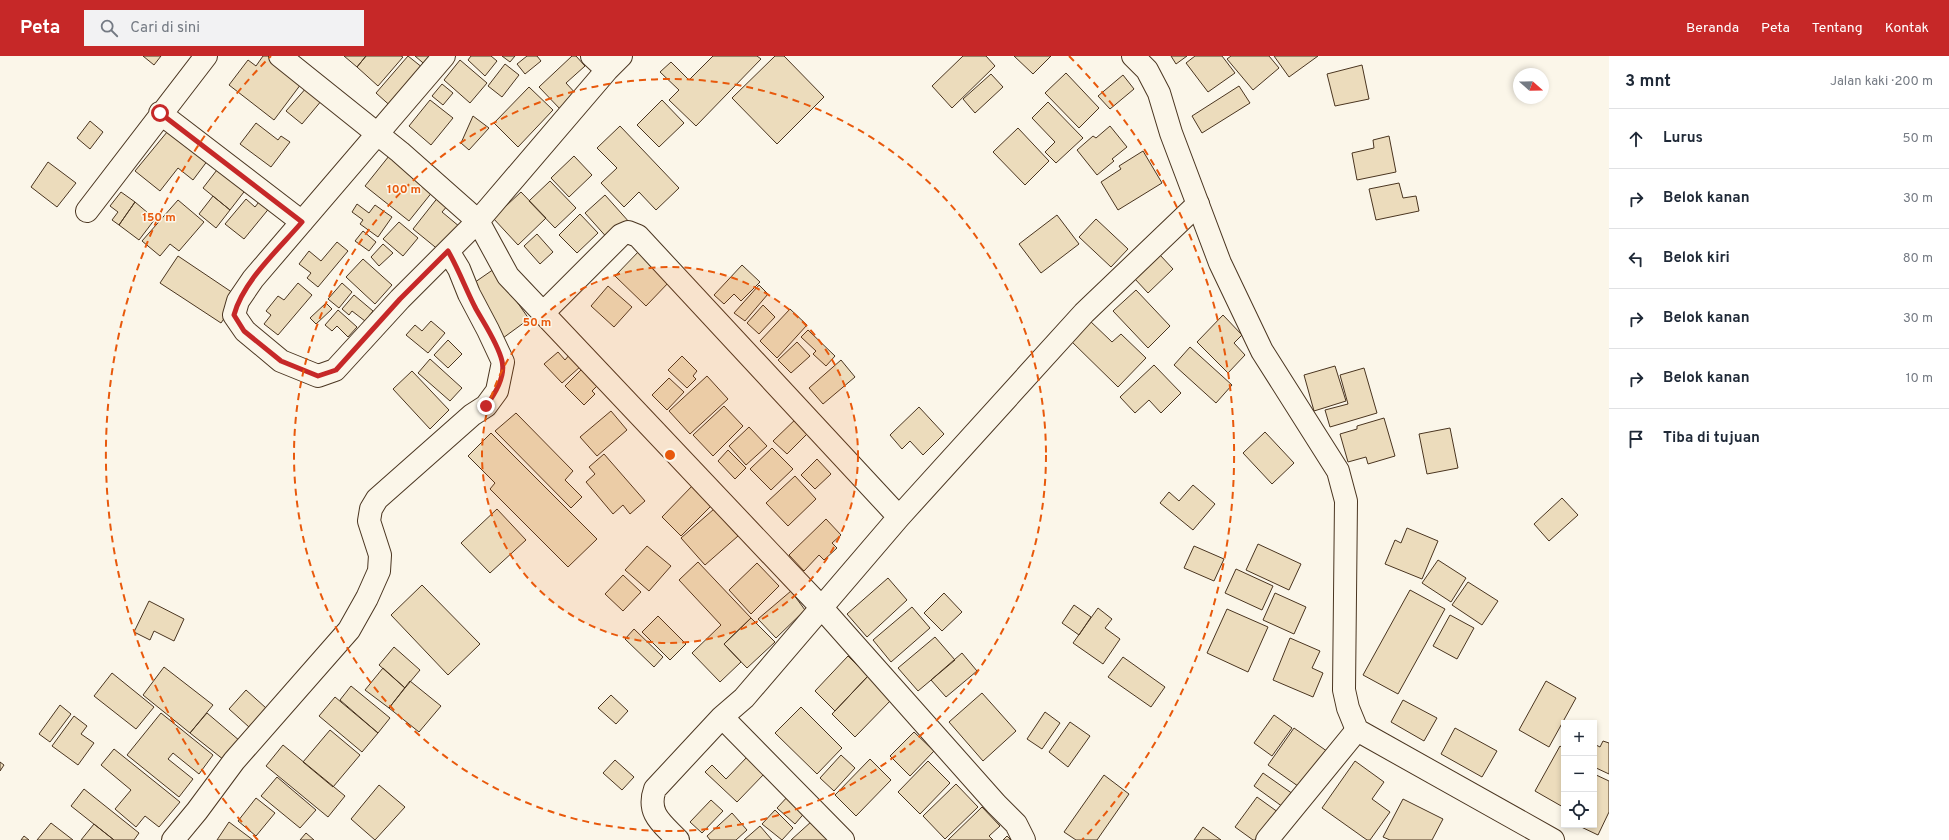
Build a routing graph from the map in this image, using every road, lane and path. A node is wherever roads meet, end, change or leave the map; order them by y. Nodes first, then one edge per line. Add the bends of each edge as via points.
1 (206, 56) edge
2 (444, 56) edge
3 (1133, 56) edge
4 (294, 60) edge
5 (607, 61) edge
6 (160, 113) junction
7 (378, 134) junction
8 (1198, 204) junction
9 (87, 211) dead end
10 (478, 221) junction
11 (302, 222) junction
12 (448, 251) junction
13 (542, 313) junction
14 (899, 517) junction
15 (821, 607) junction
16 (722, 717) junction
17 (1357, 730) junction
18 (173, 840) edge
19 (678, 840) edge
20 (843, 840) edge
21 (1024, 840) edge
22 (1267, 840) edge
23 (1553, 840) edge

1 - 6 street
2 - 7 street
3 - 8 street via 1146,70 1159,93
4 - 7 street
5 - 10 street
6 - 9 street
6 - 11 street
7 - 10 street
7 - 11 street
8 - 14 street via 1084,313
8 - 17 street via 1220,263 1262,351 1338,471 1346,501 1344,690
10 - 12 street
10 - 13 street via 508,276
11 - 12 street via 253,279 238,301 234,315 244,331 281,361 318,376 336,370 400,299
12 - 18 street via 459,268 503,362 497,391 486,406 472,415 377,499 369,521 380,554 379,571 349,630 234,761
13 - 14 street via 620,235 628,232 638,236
13 - 15 street
14 - 15 street
15 - 16 street via 744,698
15 - 21 street via 1016,824
16 - 19 street via 655,789 652,802 654,814
16 - 20 street
17 - 22 street
17 - 23 street

